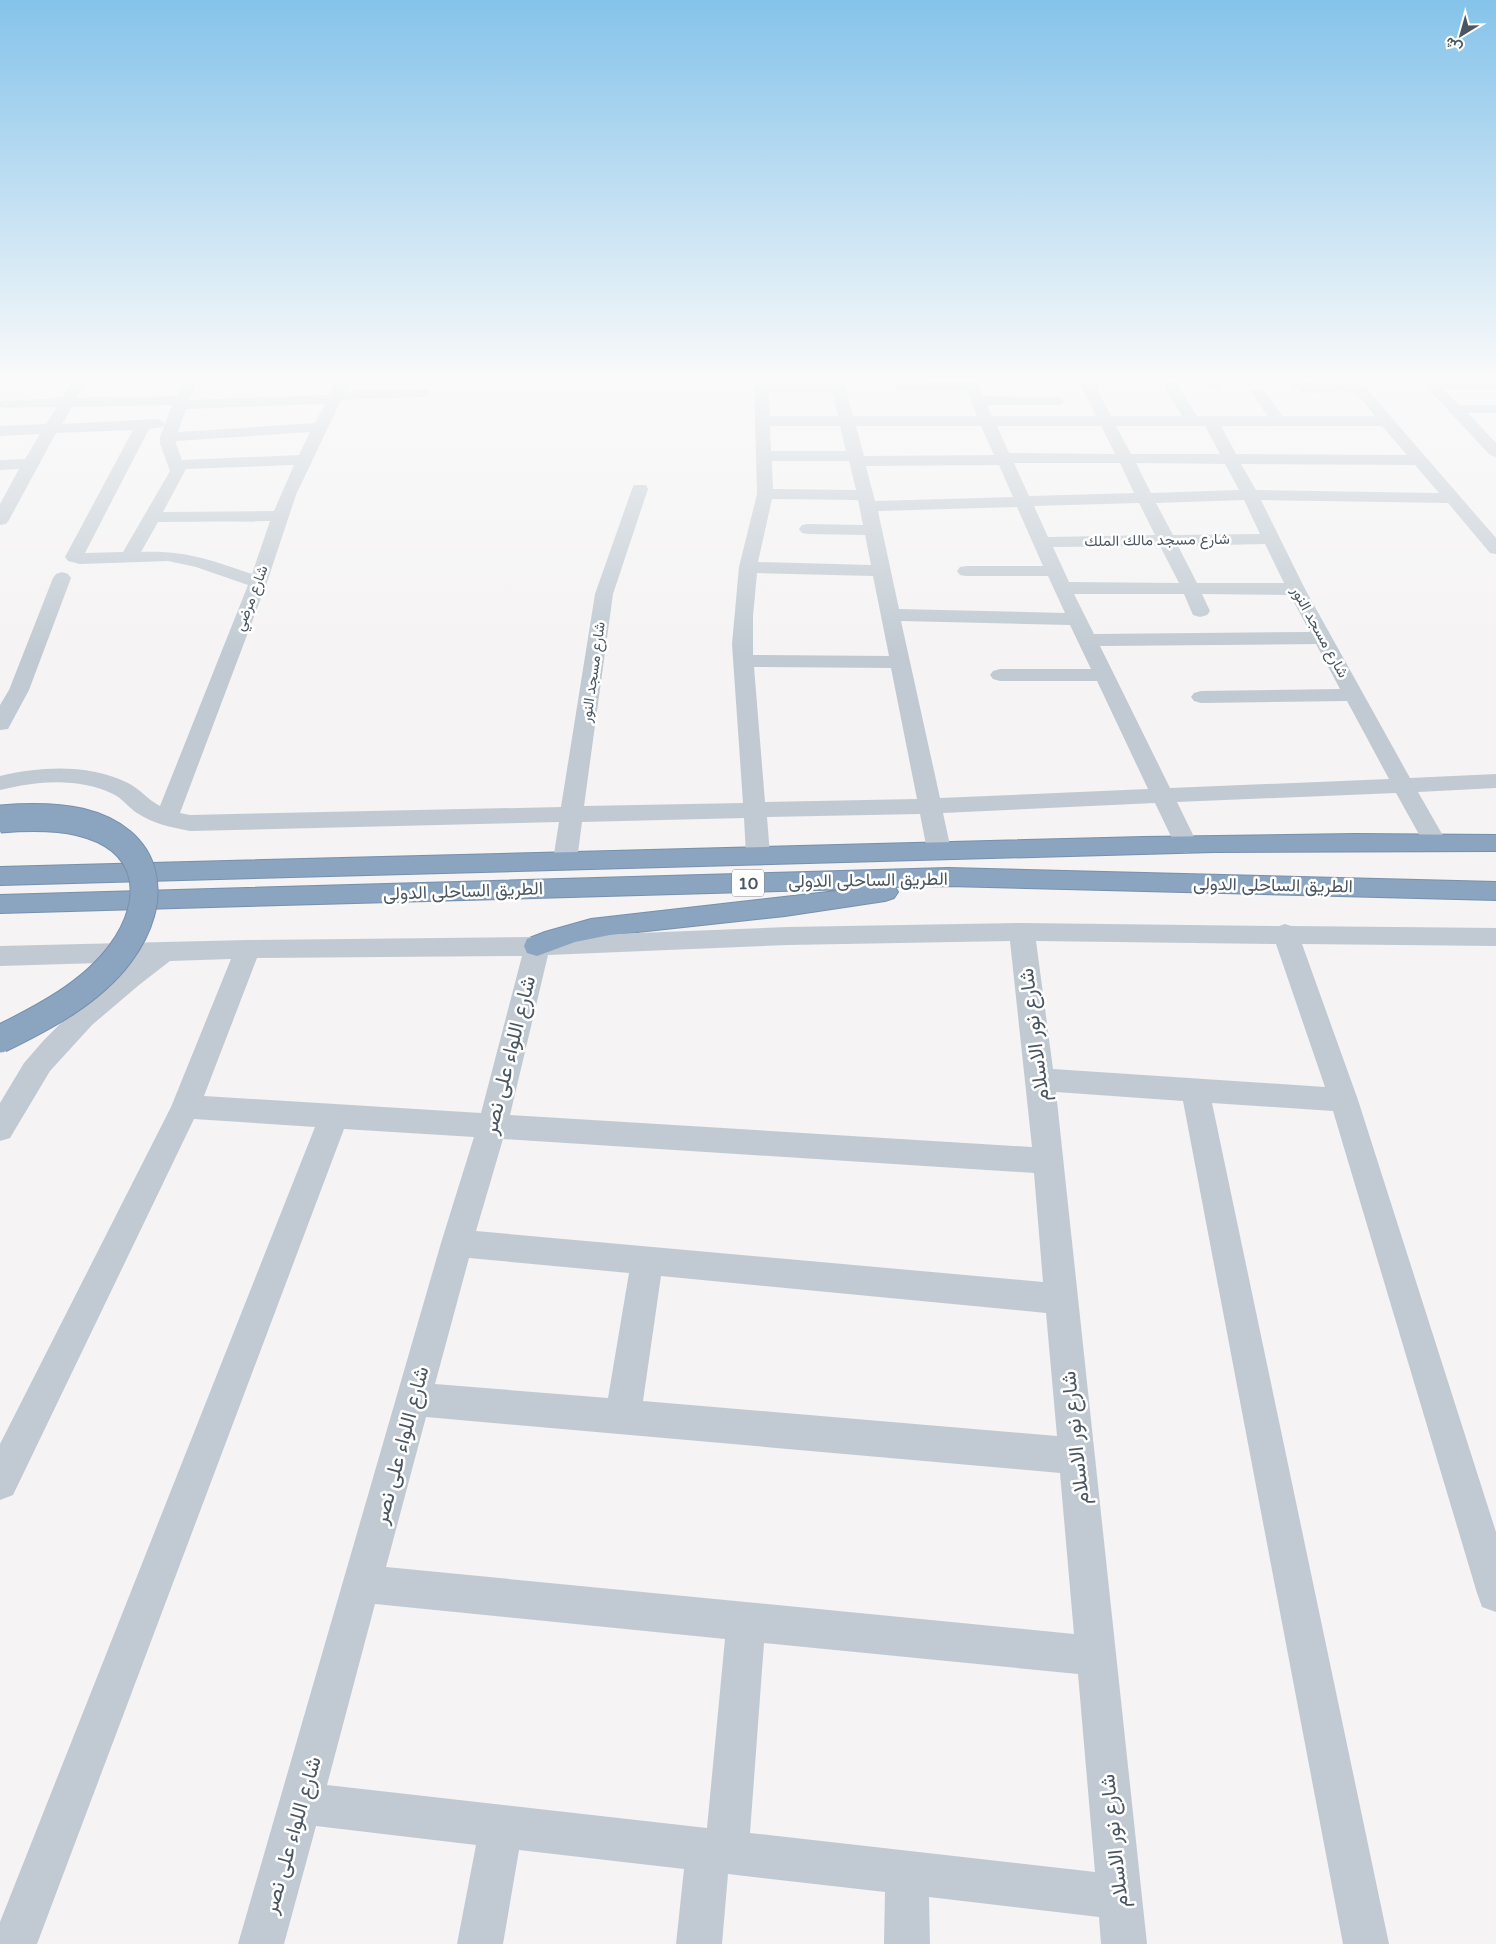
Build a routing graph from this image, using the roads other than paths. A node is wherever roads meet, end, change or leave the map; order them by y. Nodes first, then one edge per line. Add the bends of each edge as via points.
1 (25, 472) edge
2 (119, 472) edge
3 (176, 472) junction
4 (179, 472) edge
5 (299, 472) edge
6 (764, 472) edge
7 (860, 472) edge
8 (1011, 472) edge
9 (1131, 472) edge
10 (1237, 472) edge
11 (1431, 472) edge
12 (257, 476) dead end
13 (640, 489) dead end
14 (765, 494) junction
15 (1250, 495) junction
16 (1144, 498) junction
17 (1453, 498) junction
18 (867, 501) junction
19 (1024, 501) junction
20 (281, 516) junction
21 (153, 517) junction
22 (0, 520) edge
23 (808, 529) dead end
24 (873, 530) junction
25 (1272, 539) junction
26 (1166, 540) junction
27 (1042, 542) junction
28 (1496, 549) edge
29 (130, 556) junction
30 (748, 567) junction
31 (882, 570) junction
32 (966, 571) dead end
33 (62, 578) dead end
34 (1058, 580) junction
35 (258, 582) junction
36 (1191, 589) junction
37 (1296, 589) junction
38 (1200, 611) dead end
39 (891, 615) junction
40 (1076, 619) junction
41 (1323, 638) junction
42 (1087, 640) junction
43 (743, 661) junction
44 (900, 662) junction
45 (1000, 675) dead end
46 (1104, 675) junction
47 (1354, 695) junction
48 (1201, 697) dead end
49 (0, 724) edge
50 (1496, 781) edge
51 (0, 783) edge
52 (1403, 785) junction
53 (1162, 795) junction
54 (931, 806) junction
55 (755, 811) junction
56 (572, 813) junction
57 (166, 819) junction
58 (0, 820) edge
59 (1434, 841) junction
60 (1496, 843) edge
61 (1186, 844) junction
62 (939, 850) junction
63 (758, 855) junction
64 (565, 860) junction
65 (0, 876) edge
66 (948, 877) junction
67 (1496, 891) edge
68 (0, 904) edge
69 (1022, 932) junction
70 (1285, 934) junction
71 (1496, 937) edge
72 (537, 946) junction
73 (248, 949) junction
74 (163, 952) junction
75 (0, 956) edge
76 (0, 1038) edge
77 (1040, 1080) junction
78 (1195, 1090) junction
79 (1344, 1100) junction
80 (185, 1107) junction
81 (334, 1117) junction
82 (492, 1126) junction
83 (0, 1129) edge
84 (1048, 1161) junction
85 (457, 1243) junction
86 (647, 1260) junction
87 (1061, 1299) junction
88 (414, 1399) junction
89 (623, 1417) junction
90 (1076, 1456) junction
91 (0, 1482) edge
92 (363, 1584) junction
93 (1496, 1593) edge
94 (746, 1622) junction
95 (1096, 1656) junction
96 (301, 1803) junction
97 (501, 1826) junction
98 (717, 1851) junction
99 (907, 1872) junction
100 (1120, 1897) junction
101 (14, 1944) edge
102 (262, 1944) edge
103 (480, 1944) edge
104 (699, 1944) edge
105 (907, 1944) edge
106 (1124, 1944) edge
107 (1366, 1944) edge

1 - 22 street
2 - 29 street via 74,558
3 - 4 street
3 - 12 street
3 - 21 street
5 - 20 street, شارع مرضي
6 - 14 street
7 - 18 street
8 - 19 street
9 - 16 street
10 - 15 street, شارع مسجد النور
11 - 17 street
13 - 56 street, شارع مسجد النور via 604,594
14 - 18 street
14 - 30 street
15 - 16 street
15 - 17 street
15 - 25 street, شارع مسجد النور
16 - 19 street
16 - 26 street
17 - 28 street
18 - 19 street
18 - 24 street
19 - 27 street
20 - 21 street
20 - 35 street, شارع مرضي
21 - 29 street
23 - 24 street
24 - 31 street
25 - 26 street, شارع مسجد مالك الملك
25 - 37 street, شارع مسجد النور
26 - 27 street, شارع مسجد مالك الملك
26 - 36 street
27 - 34 street
29 - 35 street via 186,558
30 - 31 street
30 - 43 street
31 - 39 street
32 - 34 street
33 - 49 street via 19,690
34 - 36 street
34 - 40 street
35 - 57 street, شارع مرضي
36 - 37 street
36 - 38 street
37 - 41 street, شارع مسجد النور
39 - 40 street
39 - 44 street
40 - 42 street
41 - 42 street
41 - 47 street, شارع مسجد النور
42 - 46 street
43 - 44 street
43 - 55 street
44 - 54 street
45 - 46 street
46 - 53 street
47 - 48 street
47 - 52 street, شارع مسجد النور
50 - 52 street
51 - 57 street via 55,775 93,778 123,789 144,807
52 - 53 street
52 - 59 street, شارع مسجد النور
53 - 54 street
53 - 61 street
54 - 55 street
54 - 62 street
55 - 56 street
55 - 63 street
56 - 57 street via 190,823
56 - 64 street, شارع مسجد النور
58 - 76 highway, bridge via 54,819 104,830 128,846 137,857 146,881 144,910 137,926 106,969 49,1014
59 - 60 highway, الطريق الساحلى الدولى / 10
59 - 61 highway, الطريق الساحلى الدولى / 10
61 - 62 highway, الطريق الساحلى الدولى / 10
62 - 63 highway, الطريق الساحلى الدولى / 10
63 - 64 highway, الطريق الساحلى الدولى / 10
64 - 65 highway, الطريق الساحلى الدولى / 10
66 - 67 highway, الطريق الساحلى الدولى / 10
66 - 68 highway, الطريق الساحلى الدولى / 10
66 - 72 highway via 822,903 591,928
69 - 70 street
69 - 72 street via 788,936
69 - 77 street, شارع نور الاسلام
70 - 71 street
70 - 79 street
72 - 73 street
72 - 82 street, شارع اللواء على نصر
73 - 74 street
73 - 80 street
74 - 75 street
74 - 83 street via 70,1030 39,1064
77 - 78 street
77 - 84 street, شارع نور الاسلام
78 - 79 street
78 - 107 street
79 - 93 street
80 - 81 street
80 - 91 street
81 - 82 street
81 - 101 street
82 - 84 street
82 - 85 street, شارع اللواء على نصر
84 - 87 street, شارع نور الاسلام
85 - 86 street
85 - 88 street, شارع اللواء على نصر
86 - 87 street
86 - 89 street
87 - 90 street, شارع نور الاسلام
88 - 89 street
88 - 92 street, شارع اللواء على نصر
89 - 90 street
90 - 95 street, شارع نور الاسلام
92 - 94 street
92 - 96 street, شارع اللواء على نصر
94 - 95 street
94 - 98 street
95 - 100 street, شارع نور الاسلام
96 - 97 street
96 - 102 street, شارع اللواء على نصر
97 - 98 street
97 - 103 street
98 - 99 street
98 - 104 street
99 - 100 street
99 - 105 street
100 - 106 street, شارع نور الاسلام

